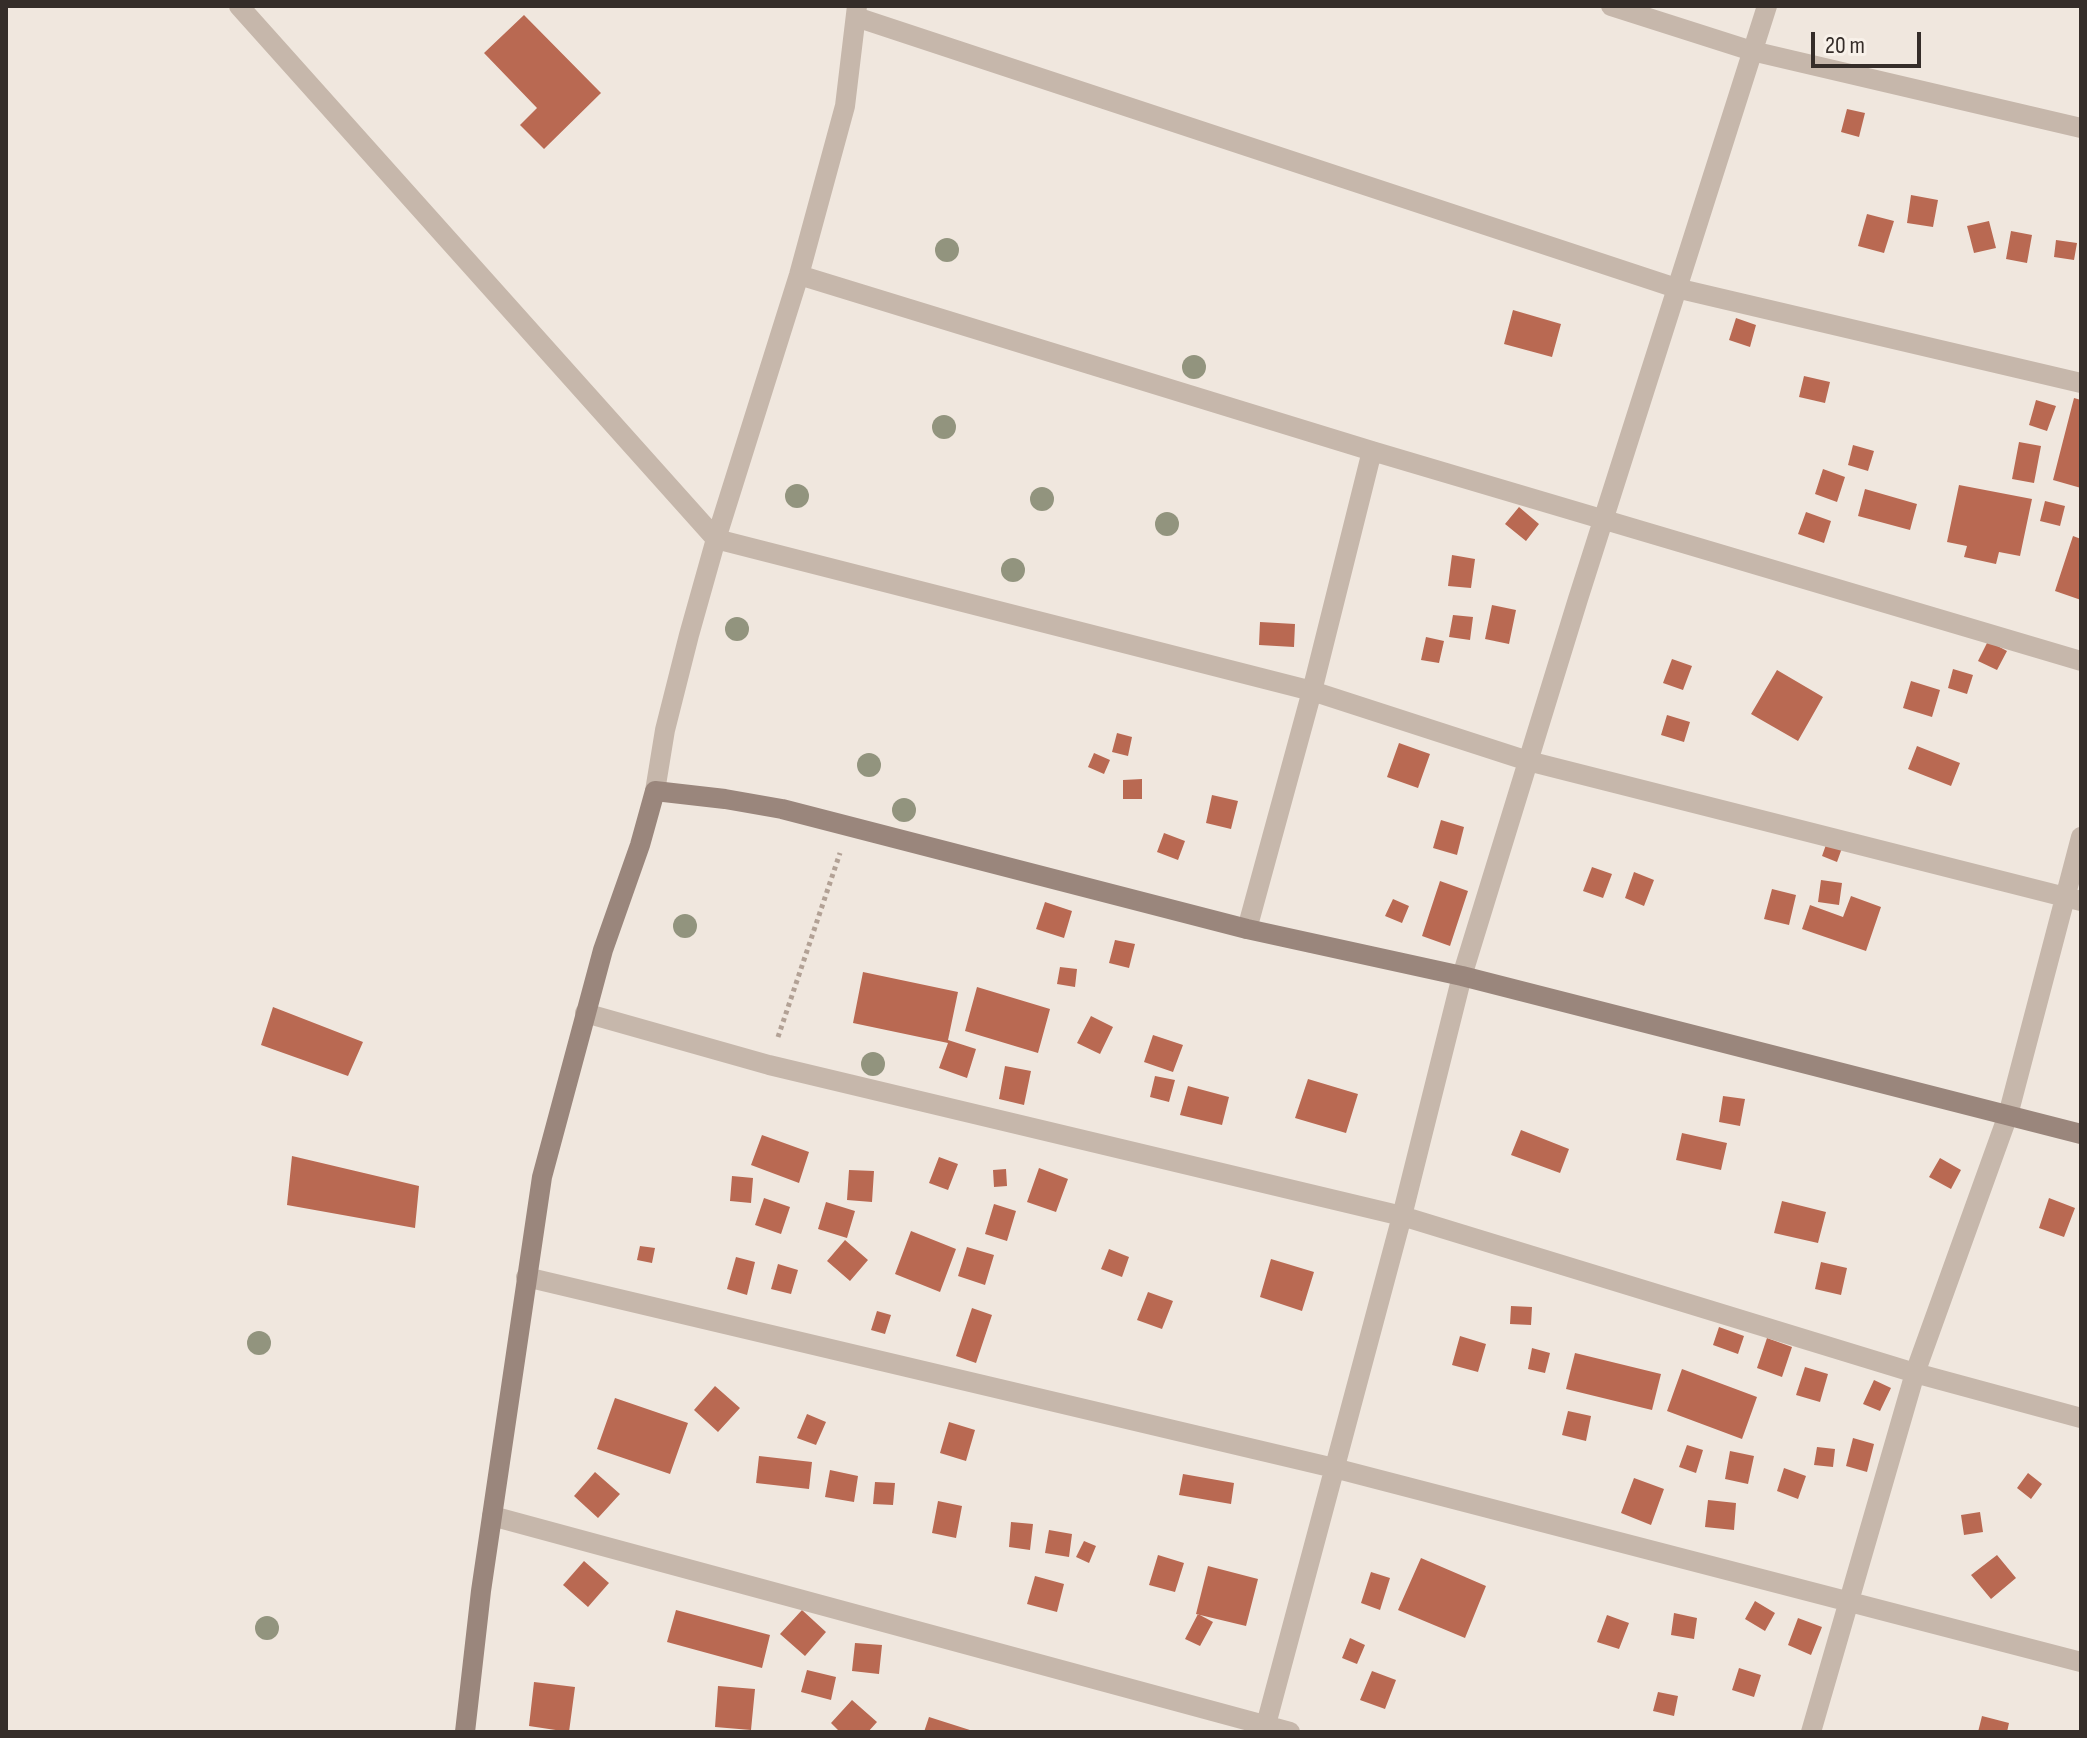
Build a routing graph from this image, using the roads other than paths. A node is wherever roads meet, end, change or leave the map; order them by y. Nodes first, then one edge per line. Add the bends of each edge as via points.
1 (239, 6) edge
2 (1611, 6) edge
3 (1767, 6) edge
4 (857, 12) edge
5 (1752, 51) junction
6 (2081, 128) edge
7 (799, 275) junction
8 (1676, 288) junction
9 (2081, 383) edge
10 (1372, 451) junction
11 (1605, 520) junction
12 (716, 539) junction
13 (2081, 661) edge
14 (1312, 691) junction
15 (1528, 761) junction
16 (655, 791) junction
17 (2081, 837) edge
18 (2073, 899) edge
19 (1247, 929) junction
20 (1462, 976) junction
21 (585, 1013) junction
22 (2008, 1115) junction
23 (2081, 1134) edge
24 (1402, 1216) junction
25 (526, 1277) junction
26 (1915, 1373) junction
27 (2081, 1418) edge
28 (1334, 1468) junction
29 (492, 1516) junction
30 (1847, 1602) junction
31 (2081, 1662) edge
32 (1265, 1729) edge
33 (465, 1732) edge
34 (1290, 1732) edge
35 (1811, 1732) edge

1 - 12 street
2 - 5 street
3 - 5 street
4 - 7 street via 845,106
4 - 8 street
5 - 6 street
5 - 8 street
7 - 10 street
7 - 12 street
8 - 9 street
8 - 11 street
10 - 11 street
10 - 14 street
11 - 13 street
11 - 15 street
12 - 14 street
12 - 16 street via 665,730
14 - 15 street
14 - 19 street
15 - 18 street
15 - 20 street
16 - 19 street via 782,809
16 - 21 street
17 - 18 street
18 - 22 street
19 - 20 street
20 - 22 street
20 - 24 street
21 - 24 street via 769,1065
21 - 25 street via 542,1177
22 - 23 street
22 - 26 street
24 - 26 street
24 - 28 street
25 - 28 street
25 - 29 street
26 - 27 street
26 - 30 street
28 - 30 street
28 - 32 street
29 - 32 street
29 - 33 street
30 - 31 street
30 - 35 street
32 - 34 street

